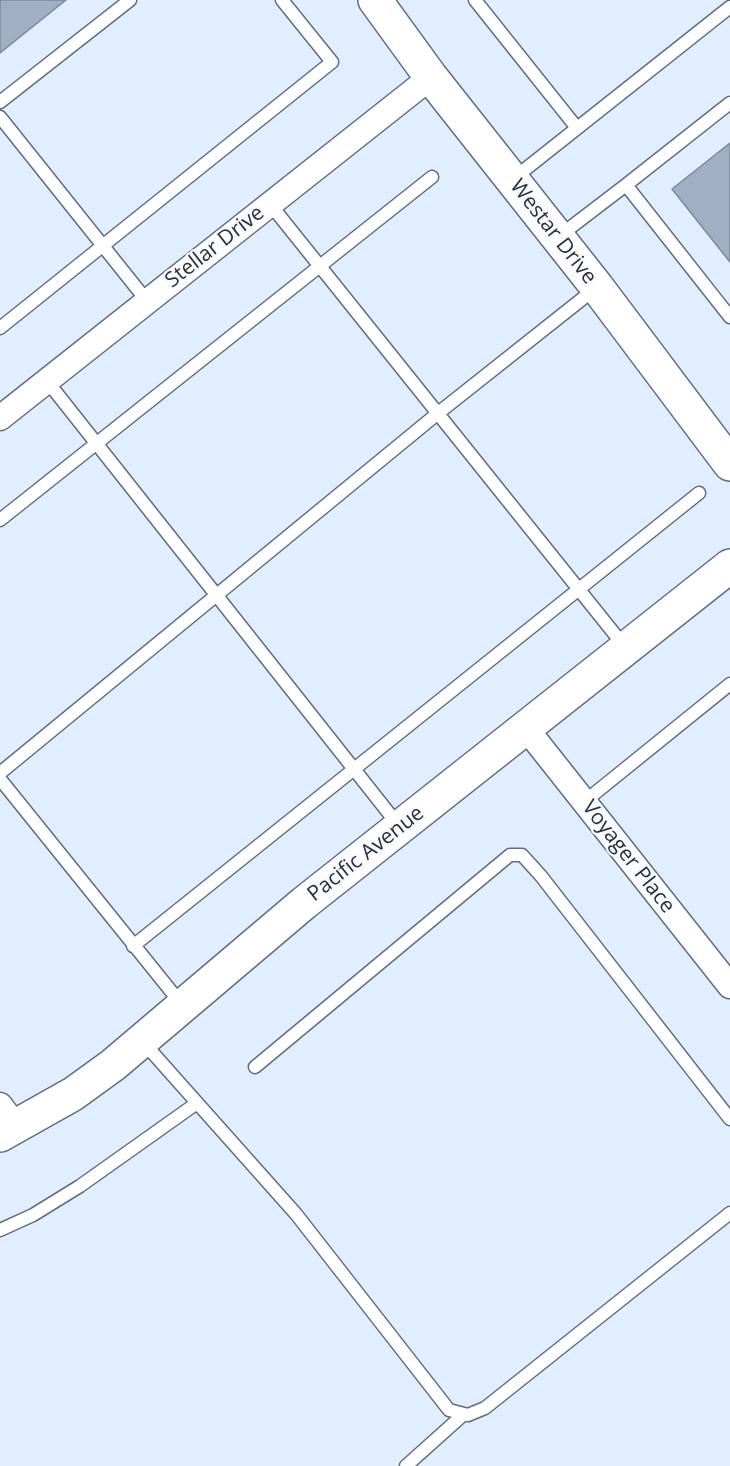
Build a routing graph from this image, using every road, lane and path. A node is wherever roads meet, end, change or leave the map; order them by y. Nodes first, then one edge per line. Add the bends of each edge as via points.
1 (282, 0) edge
2 (375, 0) edge
3 (475, 0) edge
4 (124, 2) edge
5 (730, 7) edge
6 (431, 77) junction
7 (0, 102) edge
8 (730, 103) edge
9 (0, 117) edge
10 (578, 128) junction
11 (432, 177) dead end
12 (512, 180) junction
13 (626, 185) junction
14 (270, 204) junction
15 (557, 238) junction
16 (102, 246) junction
17 (319, 266) junction
18 (597, 287) junction
19 (147, 301) junction
20 (730, 317) edge
21 (0, 328) edge
22 (47, 381) junction
23 (437, 414) junction
24 (0, 418) edge
25 (96, 443) junction
26 (722, 447) edge
27 (699, 493) dead end
28 (0, 520) edge
29 (730, 566) edge
30 (579, 589) junction
31 (218, 596) junction
32 (626, 648) junction
33 (730, 684) edge
34 (525, 728) junction
35 (354, 769) junction
36 (0, 773) edge
37 (0, 779) edge
38 (584, 802) junction
39 (400, 827) junction
40 (133, 946) junction
41 (726, 974) edge
42 (184, 1006) junction
43 (142, 1042) junction
44 (255, 1067) dead end
45 (196, 1103) junction
46 (730, 1119) edge
47 (6, 1123) edge
48 (730, 1213) edge
49 (0, 1230) edge
50 (464, 1414) junction
51 (406, 1466) edge

1 - 16 lane via 332,62
2 - 6 street, Westar Drive
3 - 10 lane
4 - 7 lane
5 - 10 lane
6 - 12 street, Westar Drive
6 - 14 street, Stellar Drive
8 - 13 lane
9 - 16 lane
10 - 12 lane
11 - 17 lane
12 - 15 street, Westar Drive
13 - 15 lane
13 - 20 lane
14 - 17 lane
14 - 19 street, Stellar Drive
15 - 18 street, Westar Drive
16 - 19 lane
16 - 21 lane
17 - 23 lane
17 - 25 lane
18 - 23 lane
18 - 26 street, Westar Drive
19 - 22 street, Stellar Drive
22 - 24 street, Stellar Drive
22 - 25 lane
23 - 30 lane
23 - 31 lane
25 - 28 lane
25 - 31 lane
27 - 30 lane
29 - 32 street, Pacific Avenue
30 - 32 lane
30 - 35 lane
31 - 35 lane
31 - 36 lane
32 - 34 street, Pacific Avenue
33 - 38 lane
34 - 38 street, Voyager Place
34 - 39 street, Pacific Avenue
35 - 39 lane
35 - 40 lane
37 - 40 lane
38 - 41 street, Voyager Place
39 - 42 street, Pacific Avenue
40 - 42 lane
42 - 43 street, Pacific Avenue
43 - 45 lane
43 - 47 street, Pacific Avenue via 73,1095
44 - 46 lane via 510,855 522,855
45 - 49 lane via 80,1186
45 - 50 lane via 296,1214 449,1410
48 - 50 lane via 485,1408
50 - 51 lane

